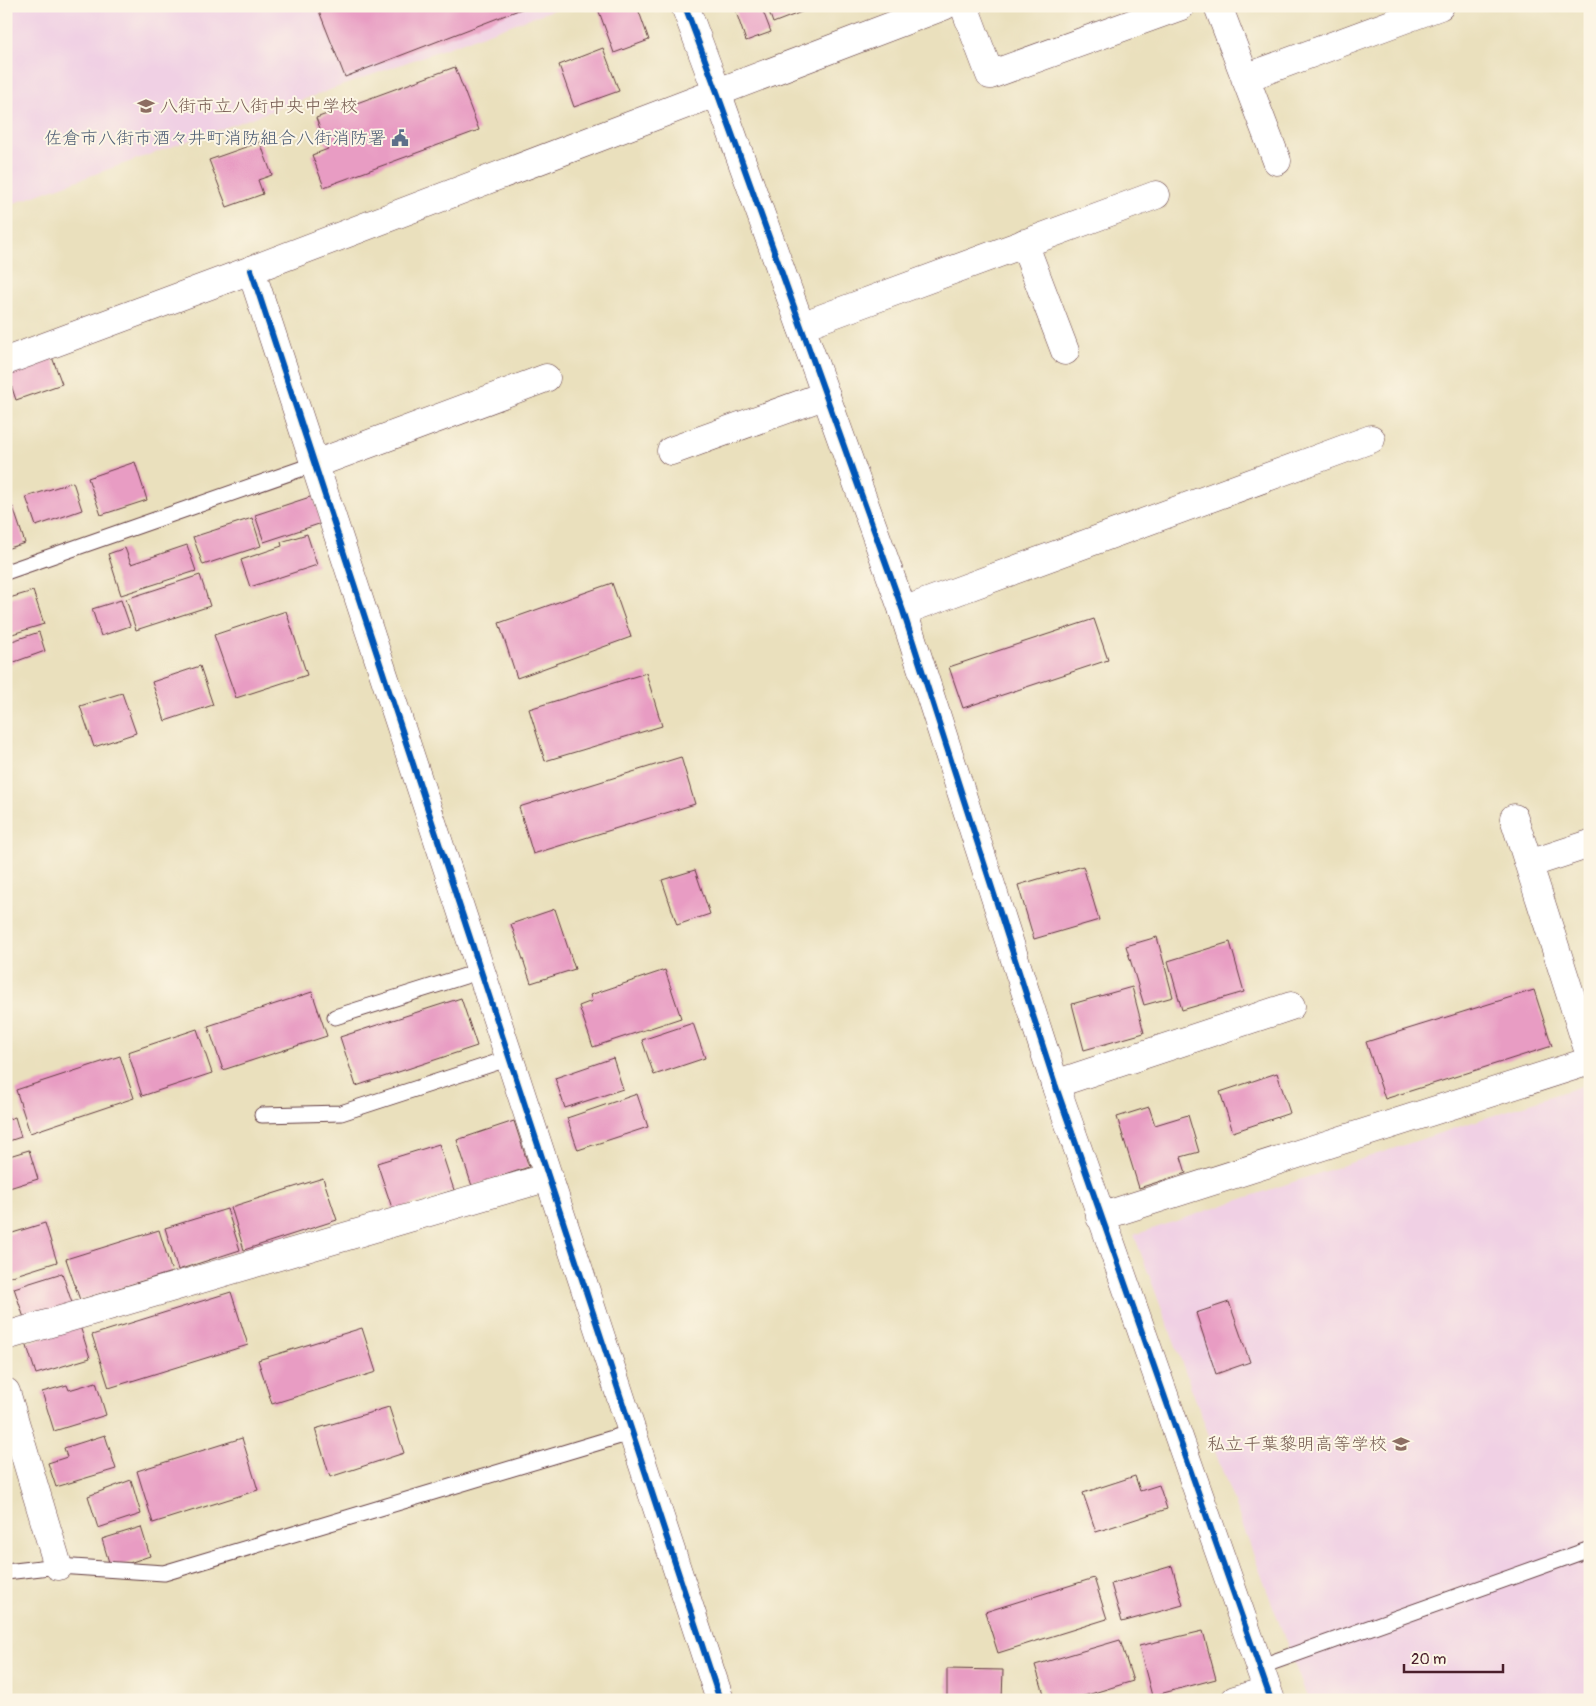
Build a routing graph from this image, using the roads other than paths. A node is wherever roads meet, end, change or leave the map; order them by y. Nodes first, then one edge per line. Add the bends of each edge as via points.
1 (685, 6) edge
2 (944, 6) edge
3 (964, 6) edge
4 (1181, 6) edge
5 (1218, 6) edge
6 (1440, 6) edge
7 (1245, 78) junction
8 (718, 92) junction
9 (1276, 160) dead end
10 (1156, 195) dead end
11 (1024, 243) junction
12 (251, 270) junction
13 (801, 326) junction
14 (1065, 352) dead end
15 (6, 361) edge
16 (546, 378) dead end
17 (826, 395) junction
18 (1372, 438) dead end
19 (671, 451) dead end
20 (315, 464) junction
21 (6, 572) edge
22 (903, 611) junction
23 (1514, 818) dead end
24 (1590, 844) edge
25 (1529, 864) junction
26 (481, 971) junction
27 (1580, 989) edge
28 (1290, 1006) dead end
29 (335, 1016) dead end
30 (1590, 1056) edge
31 (510, 1058) junction
32 (1590, 1062) edge
33 (1055, 1084) junction
34 (262, 1115) dead end
35 (549, 1177) junction
36 (1100, 1216) junction
37 (6, 1336) edge
38 (6, 1392) edge
39 (633, 1432) junction
40 (1590, 1549) edge
41 (58, 1566) junction
42 (6, 1572) edge
43 (1265, 1686) edge
44 (720, 1700) edge
45 (1235, 1700) edge

1 - 8 street
2 - 8 street
3 - 4 street via 990,75
5 - 7 street
6 - 7 street
7 - 9 street
8 - 12 street
8 - 13 street
10 - 11 street
11 - 13 street
11 - 14 street
12 - 15 street
12 - 20 street
13 - 17 street
16 - 20 street
17 - 19 street
17 - 22 street
18 - 22 street
20 - 21 lane
20 - 26 street
22 - 33 street
23 - 25 street
24 - 25 street
25 - 27 street
26 - 29 lane
26 - 31 street
27 - 30 street
28 - 33 street
31 - 34 lane via 341,1113
31 - 35 street
32 - 36 street
33 - 36 street
35 - 37 street
35 - 39 street
36 - 43 street
38 - 41 street
39 - 41 lane via 164,1573
39 - 44 street
40 - 43 lane
41 - 42 lane
43 - 45 street

